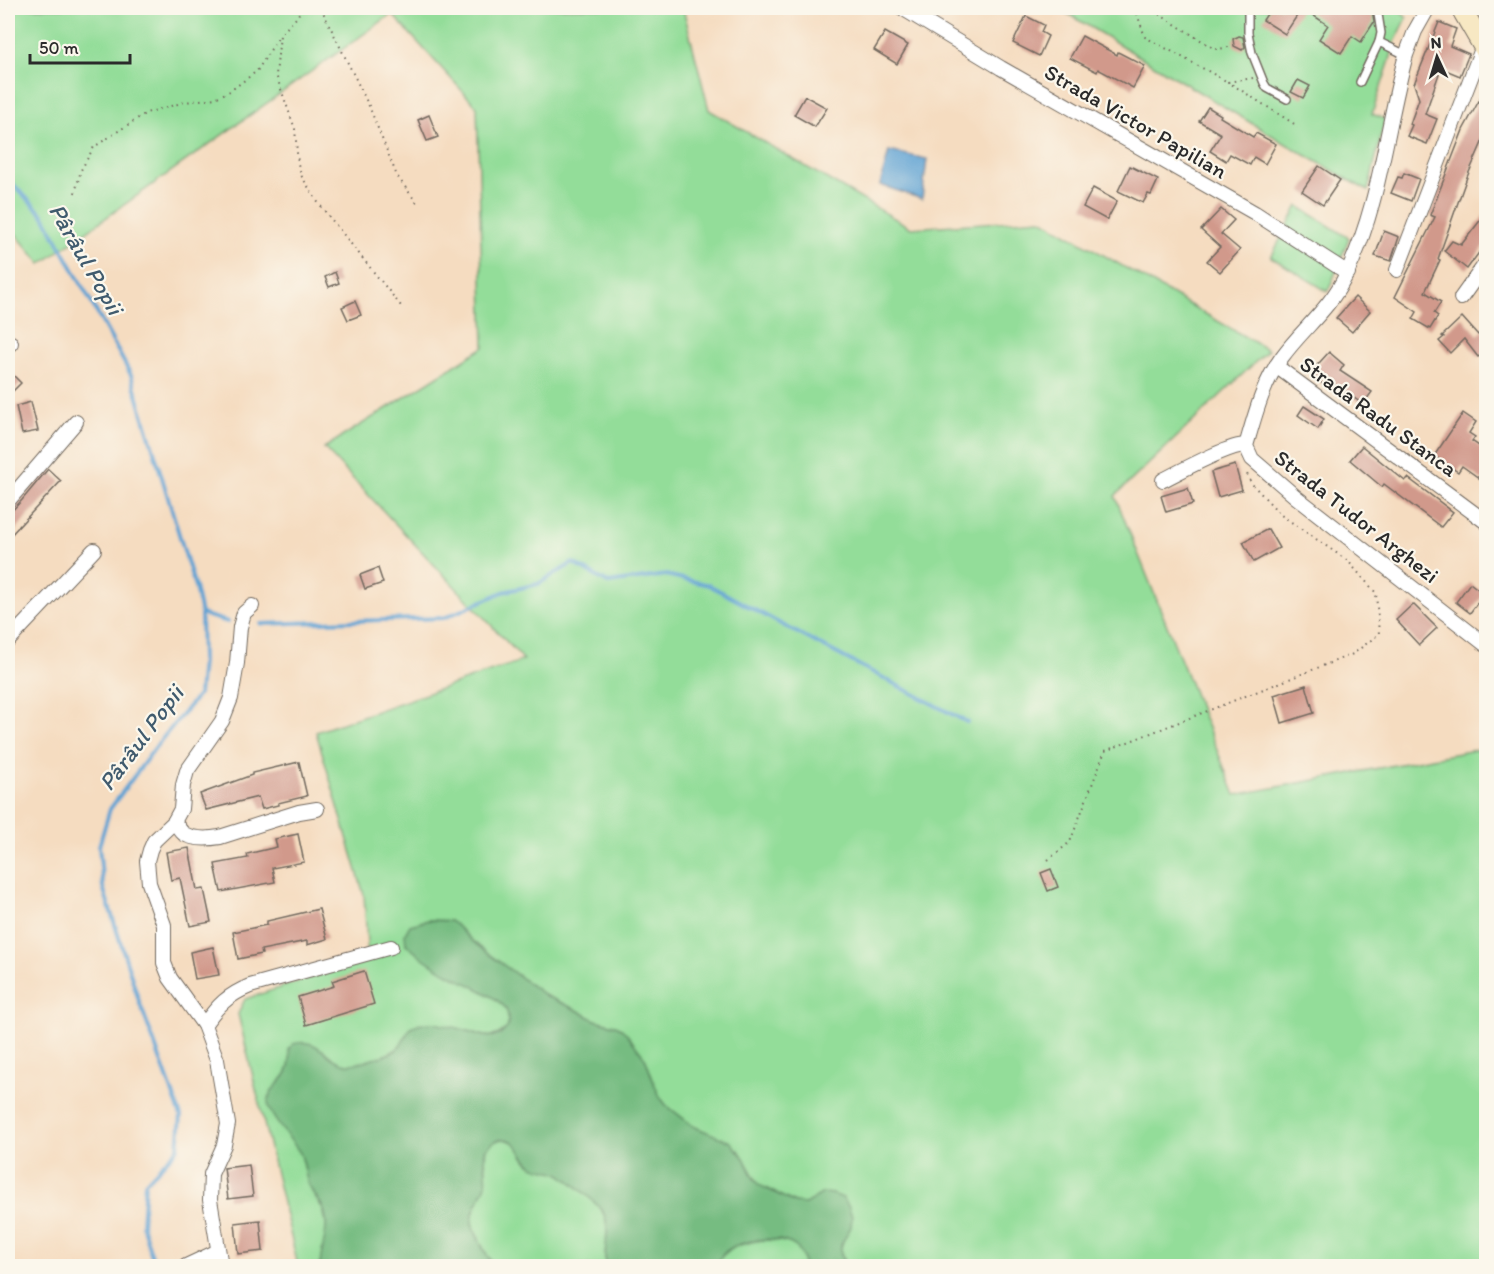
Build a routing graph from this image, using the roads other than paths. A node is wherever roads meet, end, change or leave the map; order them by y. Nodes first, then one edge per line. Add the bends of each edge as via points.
1 (902, 8) edge
2 (1248, 8) edge
3 (1377, 8) edge
4 (1428, 8) edge
5 (1461, 8) edge
6 (1379, 42) junction
7 (1485, 49) edge
8 (1406, 55) junction
9 (1360, 82) dead end
10 (1287, 99) dead end
11 (1486, 263) edge
12 (1397, 270) dead end
13 (1348, 273) junction
14 (1461, 298) dead end
15 (1276, 366) junction
16 (76, 422) dead end
17 (1246, 445) junction
18 (1163, 480) dead end
19 (8, 501) edge
20 (1486, 522) edge
21 (94, 550) dead end
22 (252, 606) dead end
23 (8, 641) edge
24 (1486, 645) edge
25 (317, 810) dead end
26 (174, 822) junction
27 (391, 947) dead end
28 (204, 1025) junction
29 (218, 1251) junction
30 (186, 1266) edge
31 (221, 1266) edge

1 - 13 street, Strada Victor Papilian via 1255,213
2 - 10 lane via 1248,33 1261,76 1268,88
3 - 6 lane
4 - 8 street, Strada Tudor Arghezi
5 - 7 street
6 - 8 lane
6 - 9 lane
7 - 12 street
8 - 13 street, Strada Tudor Arghezi via 1369,213
11 - 14 street
13 - 15 street, Strada Tudor Arghezi via 1325,309
15 - 17 street, Strada Tudor Arghezi
15 - 20 street, Strada Radu Stanca
16 - 19 street
17 - 18 street
17 - 24 street, Strada Tudor Arghezi via 1252,459 1296,497
21 - 23 street
22 - 26 street via 244,613 240,627 231,698 222,721 187,771 181,809
25 - 26 street via 207,839 183,833
26 - 28 street via 154,841 147,874 164,925 164,963 170,978
27 - 28 street via 250,986 218,1006
28 - 29 street via 217,1060 228,1124 211,1174 210,1200
29 - 30 street
29 - 31 street

